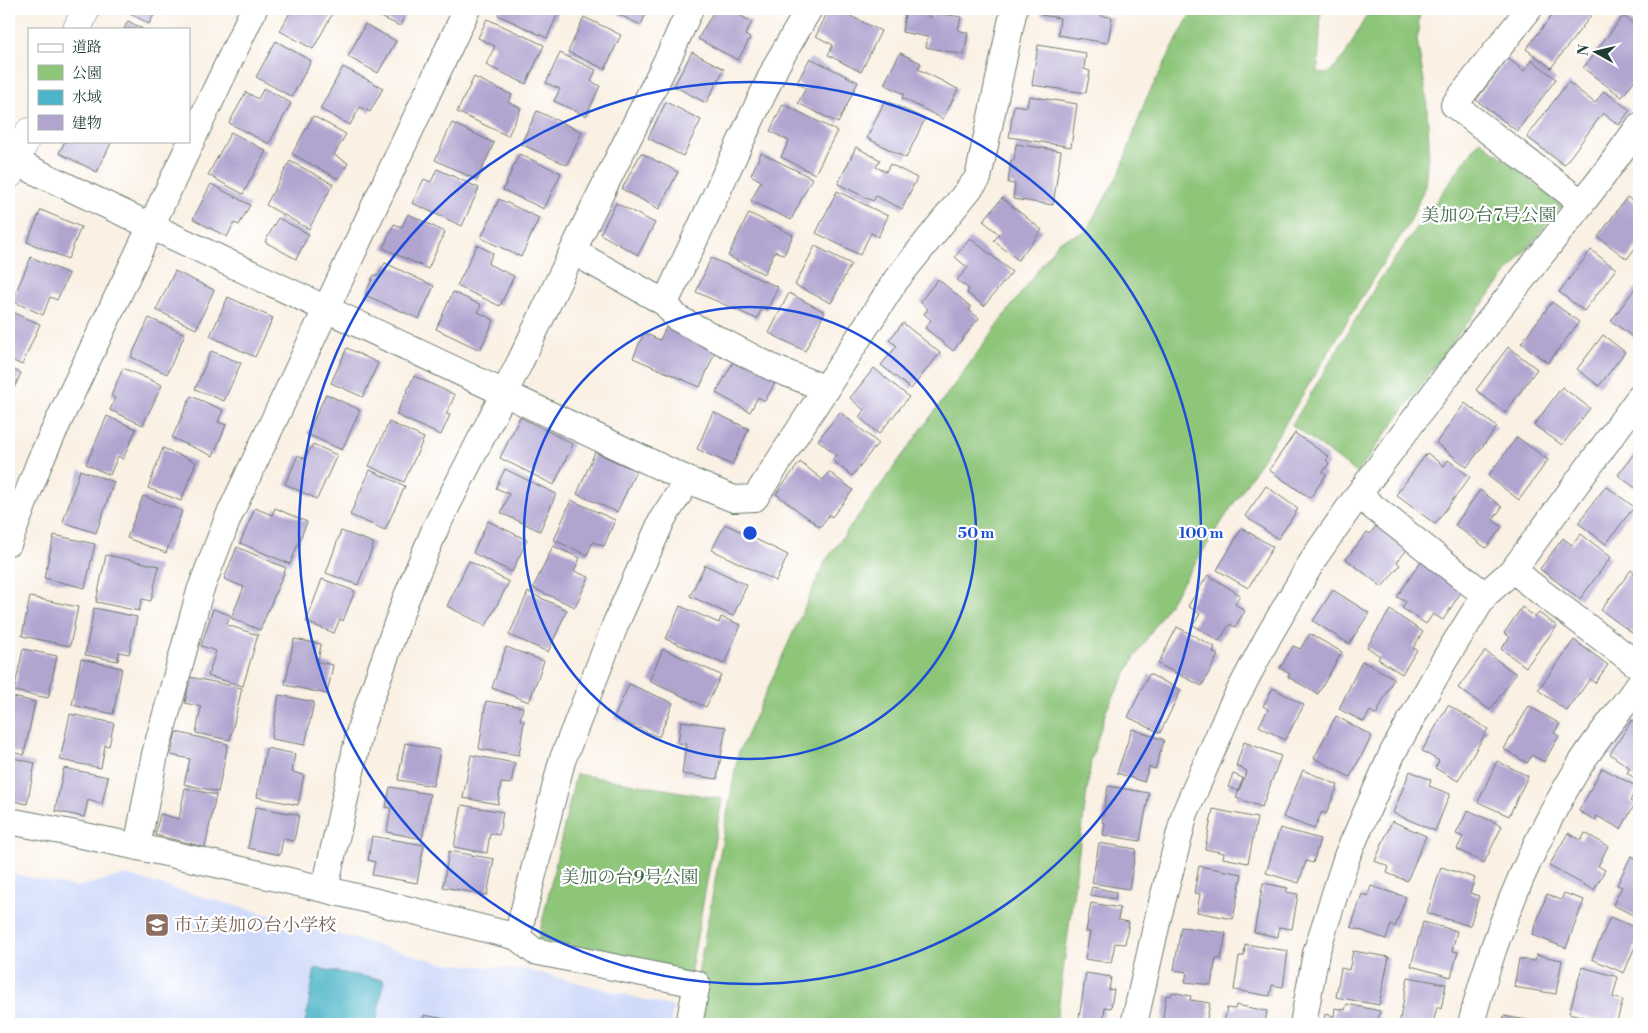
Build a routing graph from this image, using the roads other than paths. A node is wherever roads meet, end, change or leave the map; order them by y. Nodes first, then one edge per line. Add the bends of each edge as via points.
1 (86, 9) edge
2 (254, 9) edge
3 (467, 9) edge
4 (690, 9) edge
5 (809, 9) edge
6 (1014, 9) edge
7 (1529, 9) edge
8 (77, 28) edge
9 (1639, 126) edge
10 (28, 134) edge
11 (11, 165) edge
12 (1582, 203) junction
13 (150, 226) junction
14 (574, 252) junction
15 (665, 303) junction
16 (326, 309) junction
17 (827, 389) junction
18 (504, 393) junction
19 (1639, 398) edge
20 (688, 480) junction
21 (1358, 495) junction
22 (9, 542) edge
23 (1514, 569) junction
24 (1486, 595) junction
25 (1639, 666) edge
26 (1636, 696) edge
27 (9, 821) edge
28 (137, 848) junction
29 (325, 888) junction
30 (517, 937) junction
31 (689, 1024) edge
32 (1134, 1024) edge
33 (1303, 1024) edge
34 (1471, 1024) edge

1 - 8 street
2 - 13 street
3 - 16 street
4 - 14 street
5 - 15 street via 777,64
6 - 17 street via 978,178 896,280
7 - 12 street via 1454,105
9 - 12 street
10 - 11 street
11 - 13 street
12 - 21 street via 1461,356
13 - 16 street
13 - 22 street via 40,461
14 - 15 street
14 - 18 street
15 - 17 street via 676,318 773,368
16 - 18 street
16 - 28 street via 228,518 200,591 155,754
17 - 20 street via 755,498 734,499
18 - 20 street
18 - 29 street via 436,527 405,601 362,726
19 - 23 street
20 - 30 street via 663,518 616,623 562,761
21 - 24 street
21 - 32 street via 1316,555 1268,637 1231,707 1189,804
23 - 24 street
23 - 25 street
24 - 33 street via 1445,659 1393,752 1347,856 1316,953
26 - 34 street via 1579,766 1540,838 1508,910
27 - 28 street
28 - 29 street
29 - 30 street
30 - 31 street via 534,950 697,984

